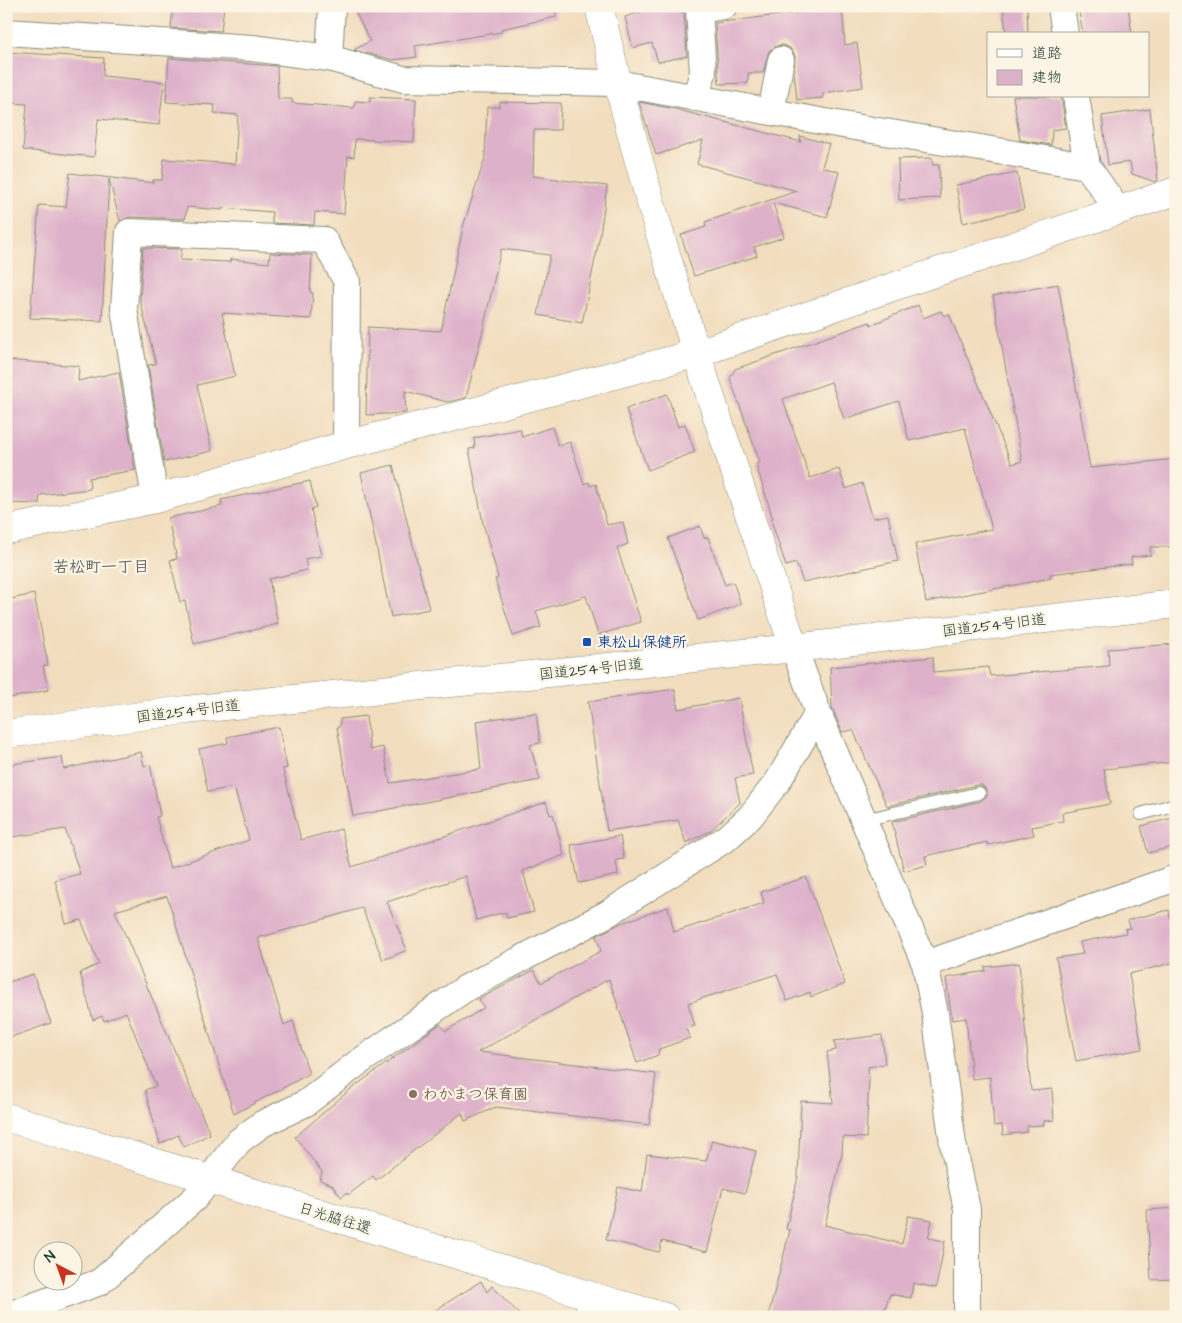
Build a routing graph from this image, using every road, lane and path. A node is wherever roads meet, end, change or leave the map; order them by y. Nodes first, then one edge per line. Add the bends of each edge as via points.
1 (332, 6) edge
2 (599, 6) edge
3 (724, 6) edge
4 (1061, 6) edge
5 (6, 32) edge
6 (1065, 32) edge
7 (329, 58) junction
8 (781, 60) dead end
9 (617, 83) junction
10 (695, 98) junction
11 (1076, 98) edge
12 (771, 112) junction
13 (1087, 166) junction
14 (1176, 191) edge
15 (1118, 210) junction
16 (695, 354) junction
17 (346, 445) junction
18 (155, 499) junction
19 (6, 530) edge
20 (1176, 604) edge
21 (794, 648) junction
22 (818, 713) junction
23 (6, 734) edge
24 (979, 793) dead end
25 (1176, 804) edge
26 (1141, 814) dead end
27 (864, 820) junction
28 (1176, 878) edge
29 (925, 964) junction
30 (6, 1117) edge
31 (210, 1179) junction
32 (591, 1308) edge
33 (6, 1316) edge
34 (665, 1317) edge
35 (967, 1317) edge

1 - 7 street
2 - 9 street
3 - 10 street via 699,10 704,73
4 - 6 street
5 - 7 street via 252,48
7 - 9 street via 403,79
8 - 12 street
9 - 10 street
9 - 16 street
10 - 12 street
11 - 13 street
12 - 13 street
13 - 15 street
14 - 15 street
15 - 16 street
16 - 17 street
16 - 21 street
17 - 18 street
17 - 18 street via 347,282 324,240 129,232 124,309
18 - 19 street
20 - 21 street, 国道254号旧道
21 - 22 street
21 - 23 street, 国道254号旧道 via 186,710
22 - 27 street
22 - 31 street via 778,781 750,818 727,838 607,914 466,988 306,1103 262,1124 239,1141
24 - 27 lane
25 - 26 lane
27 - 29 street
28 - 29 street
29 - 35 street via 953,1144 967,1209
30 - 31 street, 日光脇往還
31 - 32 street, 日光脇往還
31 - 33 street via 195,1198 100,1282
32 - 34 street, 日光脇往還

